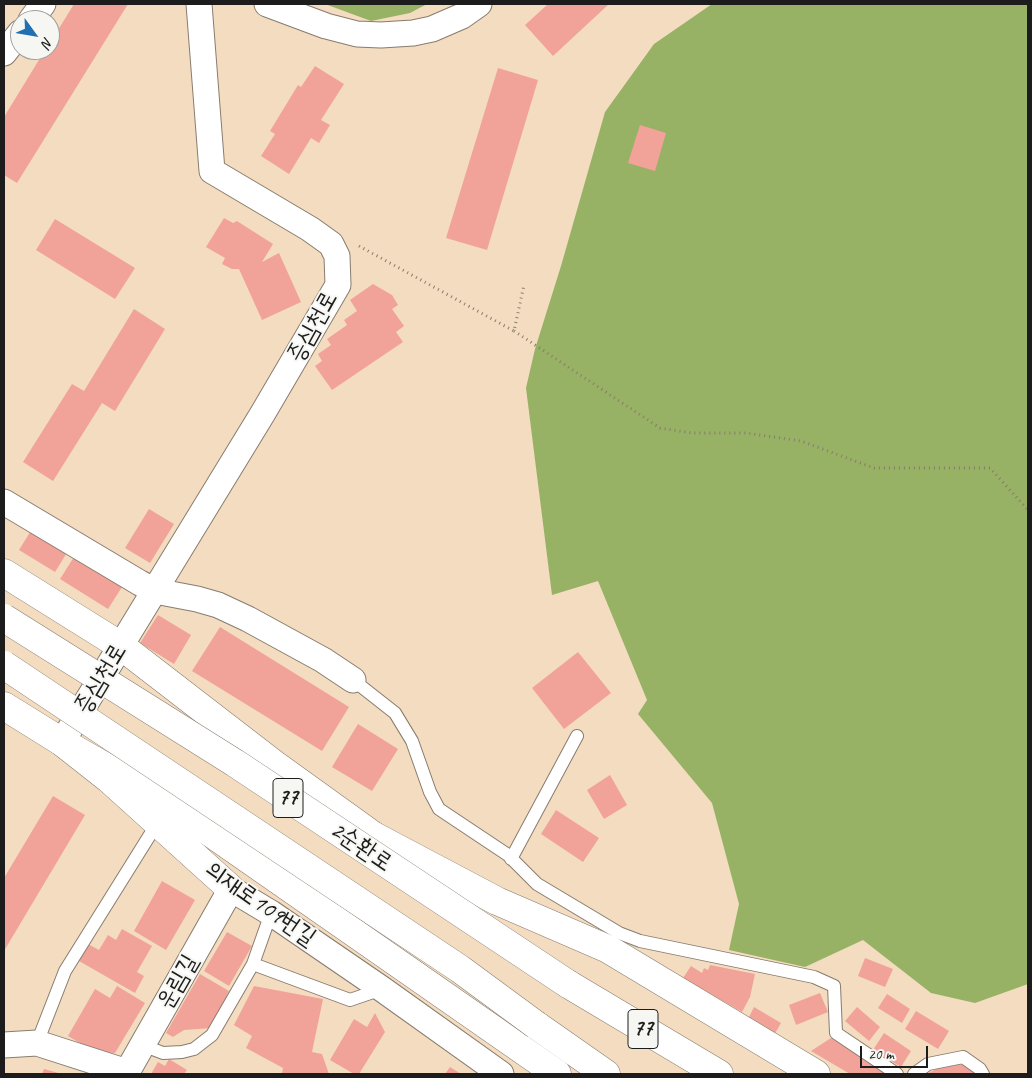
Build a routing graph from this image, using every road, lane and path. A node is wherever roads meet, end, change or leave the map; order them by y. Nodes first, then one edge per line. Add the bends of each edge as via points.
1 (199, 4) edge
2 (267, 4) edge
3 (480, 4) edge
4 (330, 244) junction
5 (524, 285) dead end
6 (514, 331) junction
7 (4, 502) edge
8 (1028, 510) edge
9 (4, 573) edge
10 (156, 591) junction
11 (4, 618) edge
12 (121, 646) junction
13 (4, 665) edge
14 (353, 680) joint
15 (4, 706) edge
16 (577, 736) dead end
17 (62, 742) junction
18 (158, 822) junction
19 (511, 859) junction
20 (231, 889) junction
21 (270, 913) junction
22 (253, 964) junction
23 (382, 988) junction
24 (37, 1043) junction
25 (4, 1045) edge
26 (142, 1045) junction
27 (127, 1073) edge
28 (501, 1074) edge
29 (557, 1074) edge
30 (606, 1074) edge
31 (719, 1074) edge
32 (816, 1074) edge
33 (897, 1074) edge
34 (914, 1074) edge
35 (983, 1074) edge

1 - 4 street via 212,171
2 - 3 street via 326,26 357,34 381,35 432,29
4 - 6 path via 341,236
4 - 10 street, 증심천로 via 337,256 338,285
5 - 6 path
6 - 8 path via 660,428 692,434 746,433 801,441 874,468 990,468
7 - 10 street
9 - 12 main road
10 - 12 street, 증심천로
10 - 14 street via 218,605 323,660
11 - 31 main road, 2순환로 / 77, bridge via 235,763 568,984
12 - 17 street, 증심천로
12 - 32 main road via 374,836 497,901 608,949
13 - 30 main road, 2순환로 / 77, bridge via 460,969
14 - 19 lane via 395,713 412,742 439,809
15 - 17 main road, 의재로109번길
16 - 19 lane
17 - 18 main road, 의재로109번길
17 - 29 main road via 134,782 198,824
18 - 20 main road, 의재로109번길
18 - 24 lane via 66,971
19 - 33 lane via 537,884 619,933 640,941 814,977 834,986 836,1033
20 - 21 street, 의재로109번길
20 - 26 street, 운림길
21 - 22 lane
21 - 23 street, 의재로109번길
22 - 23 lane via 350,1000
22 - 26 lane via 220,1024 204,1043 182,1052 163,1053
23 - 28 street, 의재로109번길
24 - 25 street
24 - 27 street
26 - 27 street, 운림길
34 - 35 lane via 928,1064 963,1057

